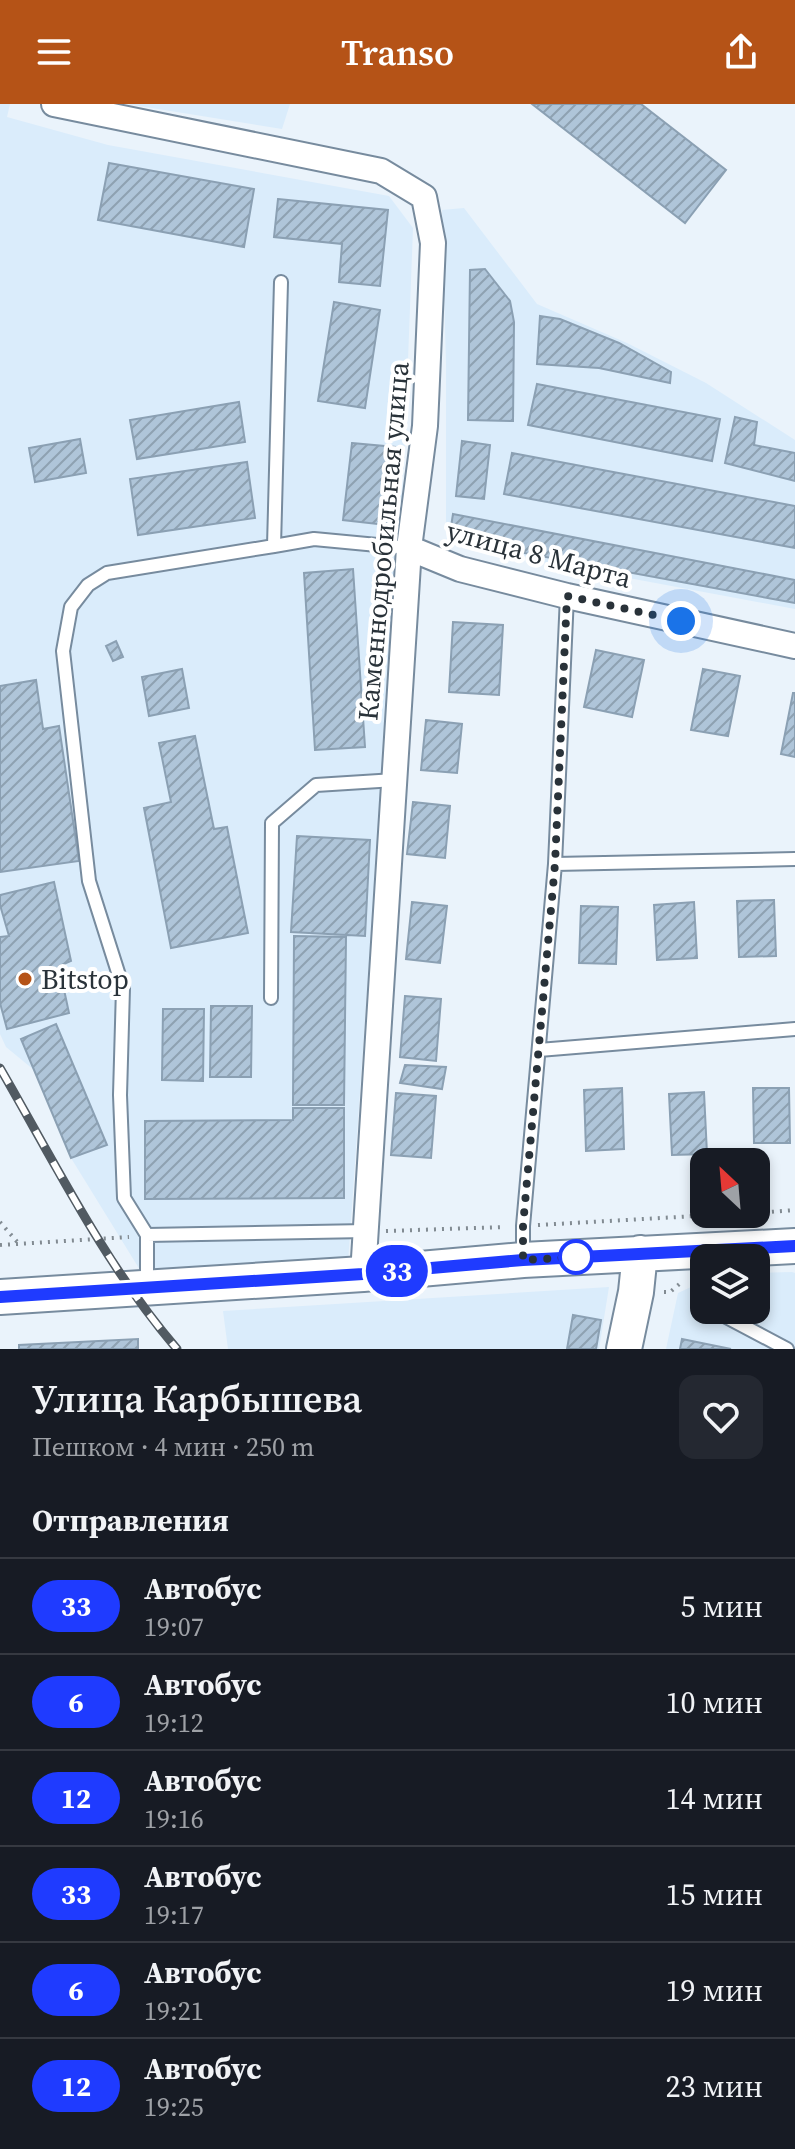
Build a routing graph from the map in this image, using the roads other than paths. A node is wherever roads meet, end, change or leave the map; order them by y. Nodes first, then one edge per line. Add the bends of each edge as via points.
1 (54, 104) edge
2 (281, 282) dead end
3 (274, 546) junction
4 (409, 548) junction
5 (567, 596) junction
6 (795, 646) edge
7 (395, 780) junction
8 (795, 859) edge
9 (555, 864) junction
10 (271, 998) dead end
11 (795, 1029) edge
12 (539, 1050) junction
13 (367, 1231) junction
14 (147, 1235) junction
15 (795, 1246) edge
16 (640, 1253) junction
17 (523, 1260) junction
18 (363, 1274) junction
19 (147, 1287) junction
20 (0, 1297) edge
21 (740, 1324) edge
22 (624, 1349) edge
23 (787, 1349) edge

1 - 4 street, Каменнодробильная улица via 381,171 424,197 433,243 425,426
2 - 3 lane
3 - 4 lane via 314,539
3 - 14 lane via 107,573 88,585 71,607 63,651 89,881 123,988 124,1198
4 - 5 street, улица 8 Марта via 460,569
4 - 7 street, Каменнодробильная улица
5 - 6 street, улица 8 Марта
5 - 9 lane
7 - 10 lane via 316,785 272,823
7 - 13 street, Каменнодробильная улица
8 - 9 lane
9 - 12 lane
11 - 12 lane
12 - 17 lane
13 - 14 lane
13 - 18 street, Каменнодробильная улица
14 - 19 lane
15 - 16 main road
16 - 17 main road
16 - 22 main road
17 - 18 main road
18 - 19 main road
19 - 20 main road
21 - 23 lane

